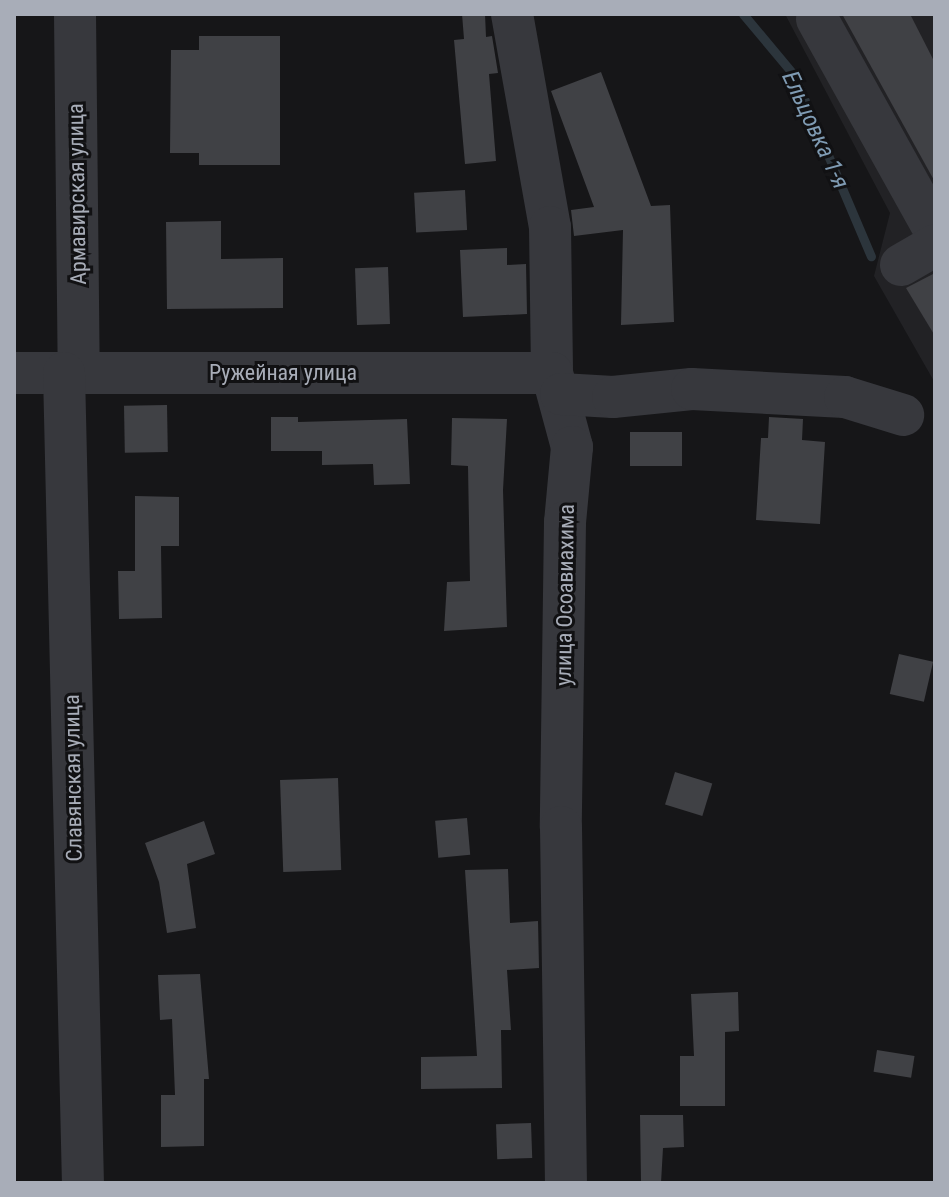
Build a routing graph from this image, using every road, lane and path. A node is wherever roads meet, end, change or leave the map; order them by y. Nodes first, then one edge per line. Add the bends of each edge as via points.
1 (75, 14) edge
2 (512, 14) edge
3 (817, 19) dead end
4 (935, 231) edge
5 (14, 373) edge
6 (71, 373) junction
7 (556, 384) junction
8 (903, 415) dead end
9 (83, 1183) edge
10 (566, 1183) edge

1 - 6 street, Армавирская улица
2 - 7 street, улица Осоавиахима via 550,227
3 - 4 street
5 - 6 street, Ружейная улица
6 - 7 street, Ружейная улица
6 - 9 street, Славянская улица
7 - 8 street, Ружейная улица via 613,397 692,389 845,397
7 - 10 street, улица Осоавиахима via 572,447 565,522 561,827

